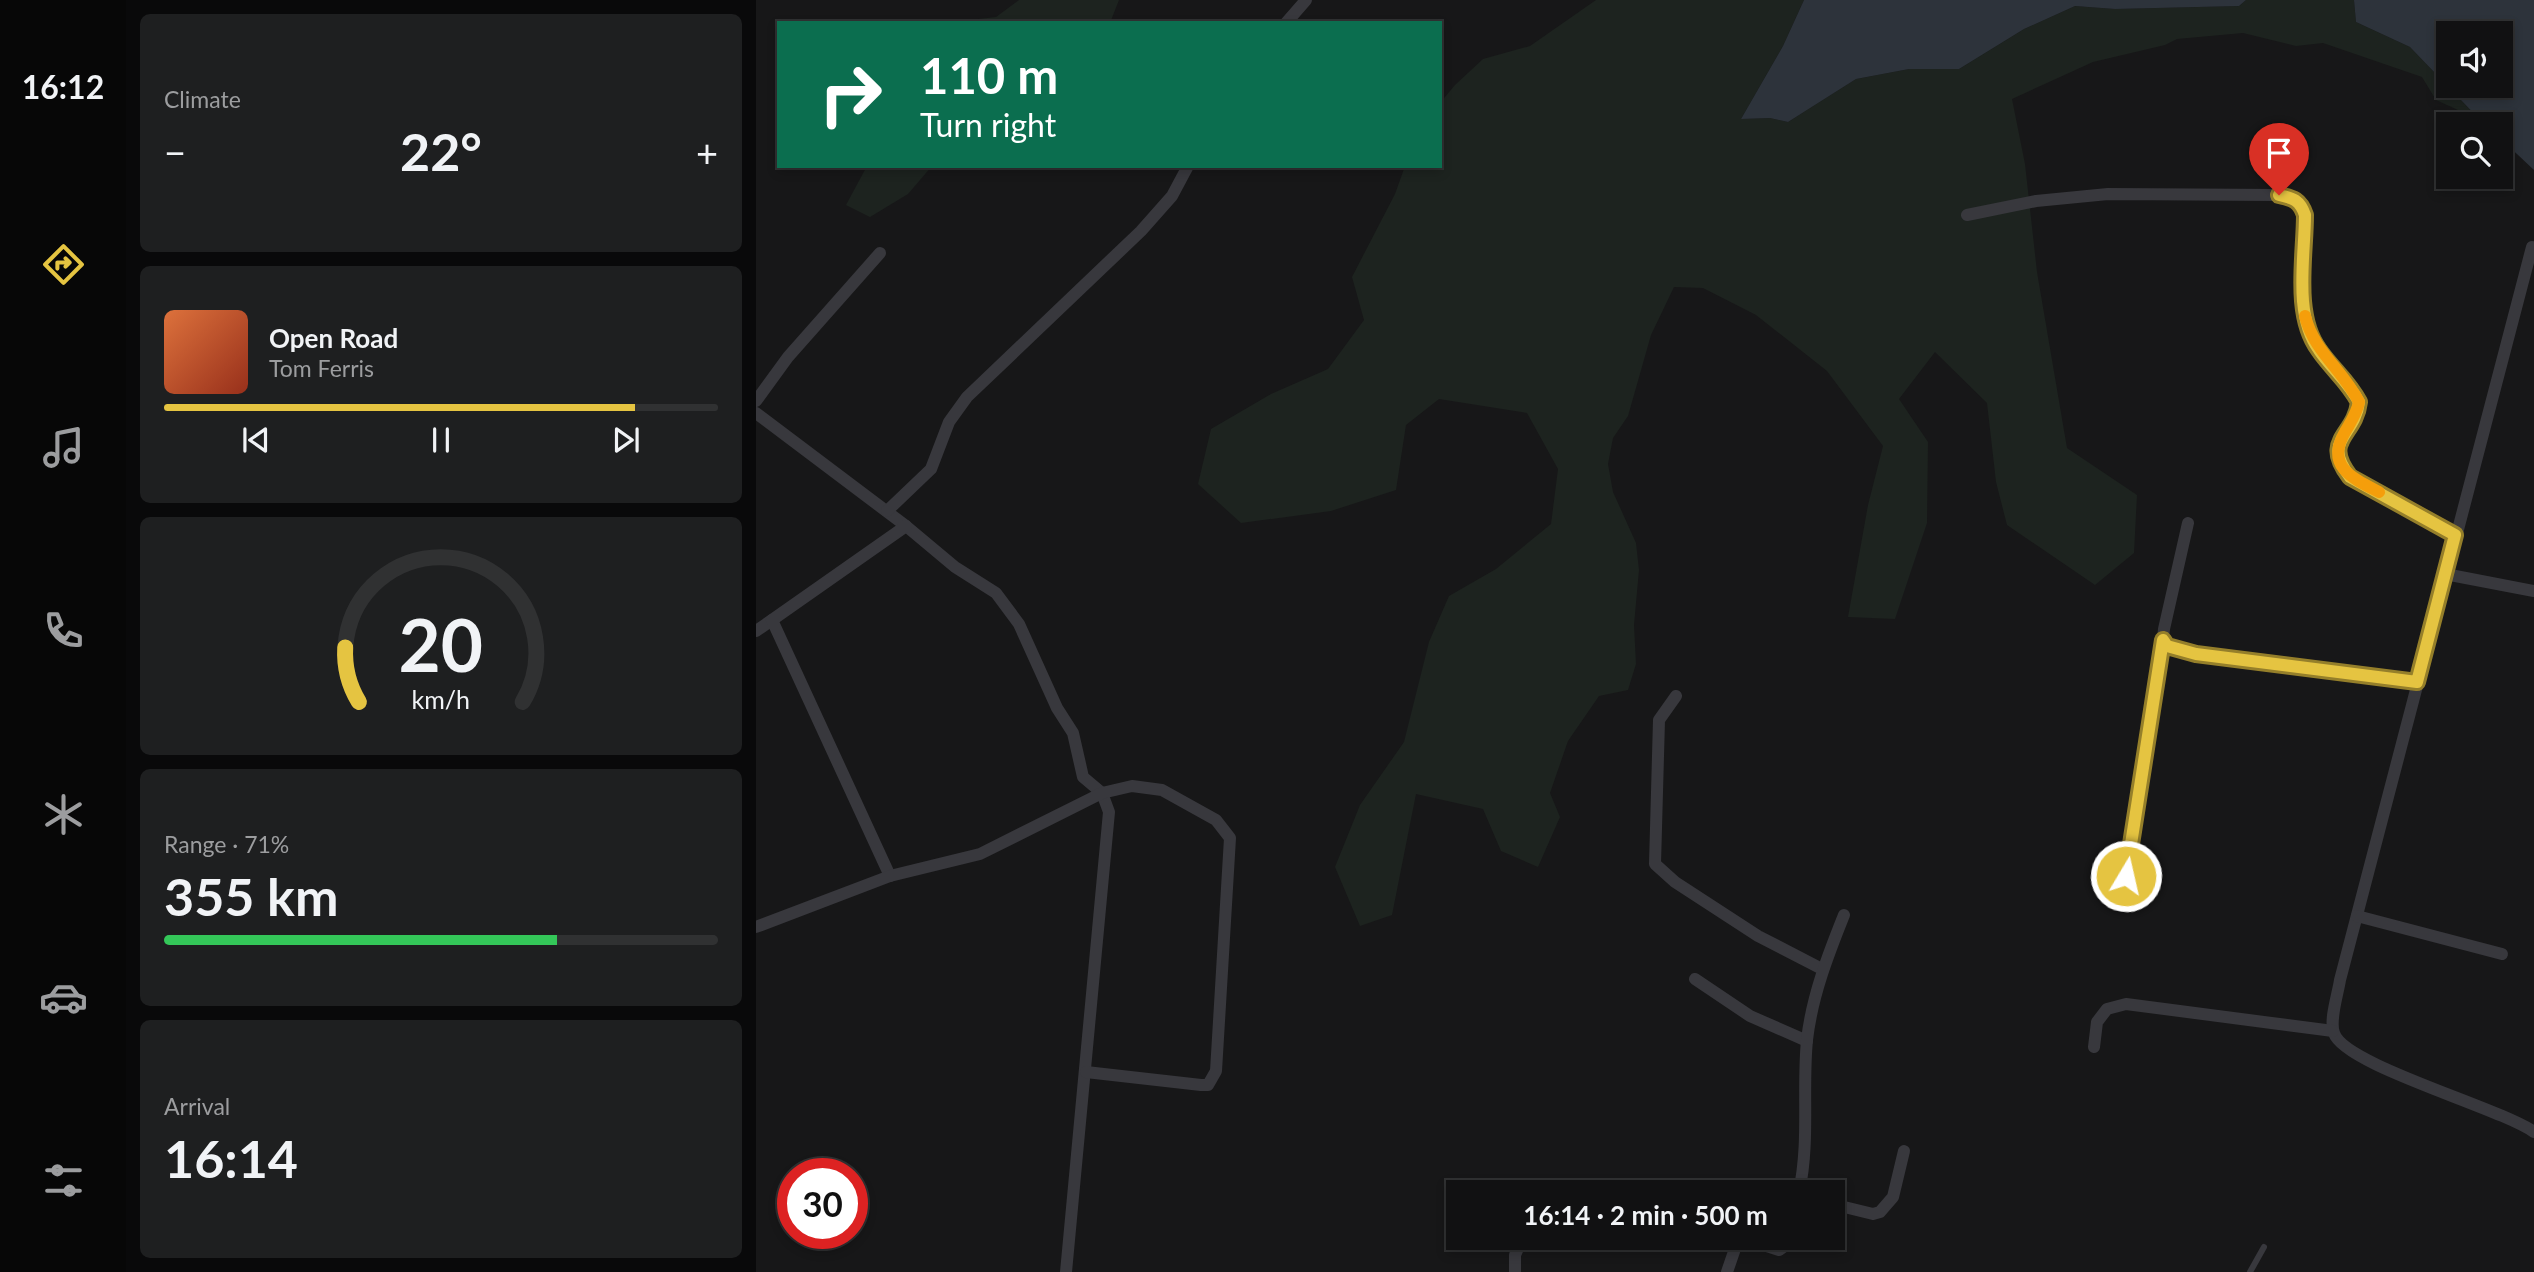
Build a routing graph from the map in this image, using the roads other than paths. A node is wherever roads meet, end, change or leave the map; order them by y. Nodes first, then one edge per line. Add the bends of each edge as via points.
1 (1306, 0) edge
2 (1288, 21) edge
3 (1187, 168) edge
4 (1967, 215) dead end
5 (2532, 247) edge
6 (880, 253) dead end
7 (756, 401) edge
8 (756, 413) edge
9 (887, 511) junction
10 (2188, 523) dead end
11 (906, 526) junction
12 (2455, 535) junction
13 (2445, 574) junction
14 (2534, 591) edge
15 (772, 620) junction
16 (756, 631) edge
17 (2163, 640) junction
18 (2417, 682) junction
19 (1675, 696) dead end
20 (1102, 793) junction
21 (890, 876) junction
22 (2122, 902) dead end
23 (1844, 915) dead end
24 (2357, 916) junction
25 (756, 927) edge
26 (2502, 954) dead end
27 (1822, 969) junction
28 (1695, 979) dead end
29 (2333, 1031) junction
30 (1807, 1041) junction
31 (2094, 1047) dead end
32 (1086, 1072) junction
33 (2534, 1132) edge
34 (1904, 1150) dead end
35 (1801, 1180) edge
36 (1845, 1206) edge
37 (2264, 1247) dead end
38 (1517, 1250) edge
39 (1735, 1250) edge
40 (1066, 1272) edge
41 (1515, 1272) edge
42 (1727, 1272) edge
43 (2250, 1272) edge

1 - 2 street
3 - 9 street via 1172,197 1141,231 967,397 949,422 931,469
4 - 12 street via 2036,201 2108,194 2294,198 2305,215 2304,312 2308,329 2359,402 2337,446 2341,466 2350,477
5 - 12 street
6 - 7 street via 788,357
8 - 9 street
9 - 11 street
10 - 17 street
11 - 15 street
11 - 20 street via 955,567 996,593 1012,614 1073,733 1083,777
12 - 13 street
13 - 14 street
13 - 18 street
15 - 16 street
15 - 21 street
17 - 18 street via 2167,646 2196,654
17 - 22 street
18 - 24 street
19 - 27 street via 1659,720 1656,864 1675,883 1758,936
20 - 21 street via 979,854
20 - 32 street via 1109,812
20 - 32 street via 1132,786 1162,789 1225,828 1230,838 1213,1079 1201,1085
21 - 25 street
23 - 27 street
24 - 26 street
24 - 29 street via 2340,980
27 - 30 street
28 - 30 street via 1750,1016
29 - 31 street via 2126,1004 2107,1009 2097,1022
29 - 33 street via 2341,1046 2369,1062
30 - 35 street via 1808,1130
32 - 40 street
34 - 36 street via 1893,1197 1880,1212
37 - 43 lane
38 - 41 street
39 - 42 street

